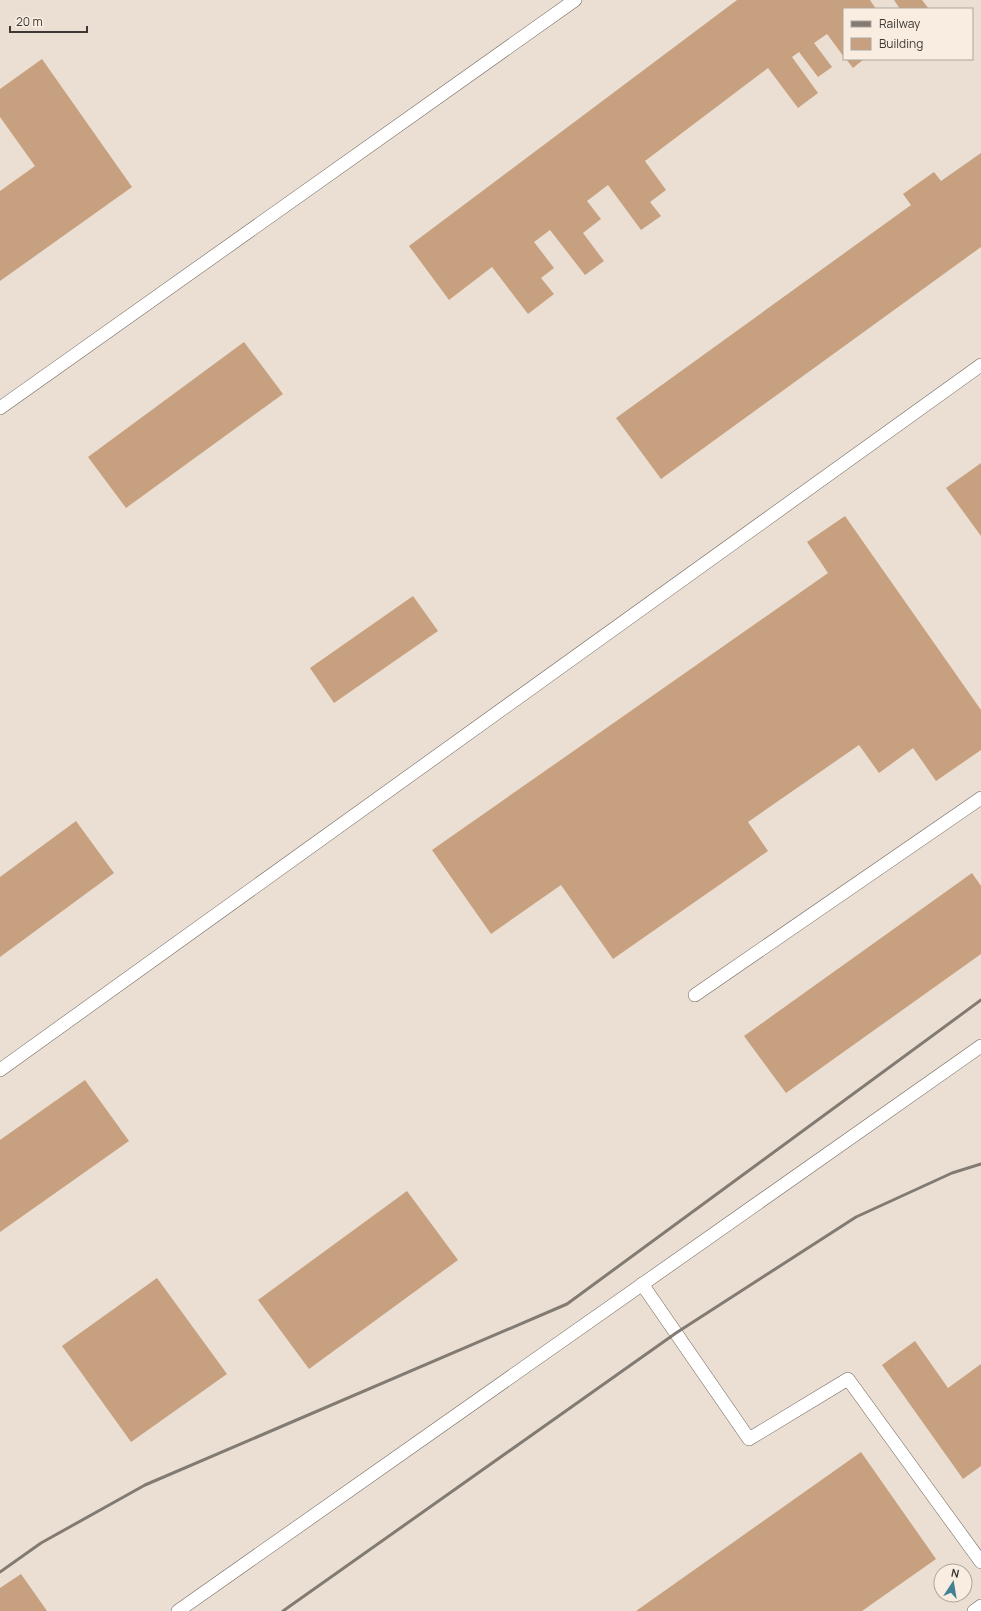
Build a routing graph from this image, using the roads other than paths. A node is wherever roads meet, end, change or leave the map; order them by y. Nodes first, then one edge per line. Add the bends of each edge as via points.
1 (575, 0) edge
2 (981, 365) edge
3 (0, 408) edge
4 (981, 798) edge
5 (695, 995) dead end
6 (981, 1046) edge
7 (0, 1070) edge
8 (642, 1284) junction
9 (981, 1562) edge
10 (981, 1606) edge
11 (178, 1611) edge
12 (974, 1611) edge

1 - 3 lane
2 - 7 lane
4 - 5 lane
6 - 8 lane
8 - 9 lane via 749,1439 848,1379
8 - 11 lane
10 - 12 lane

